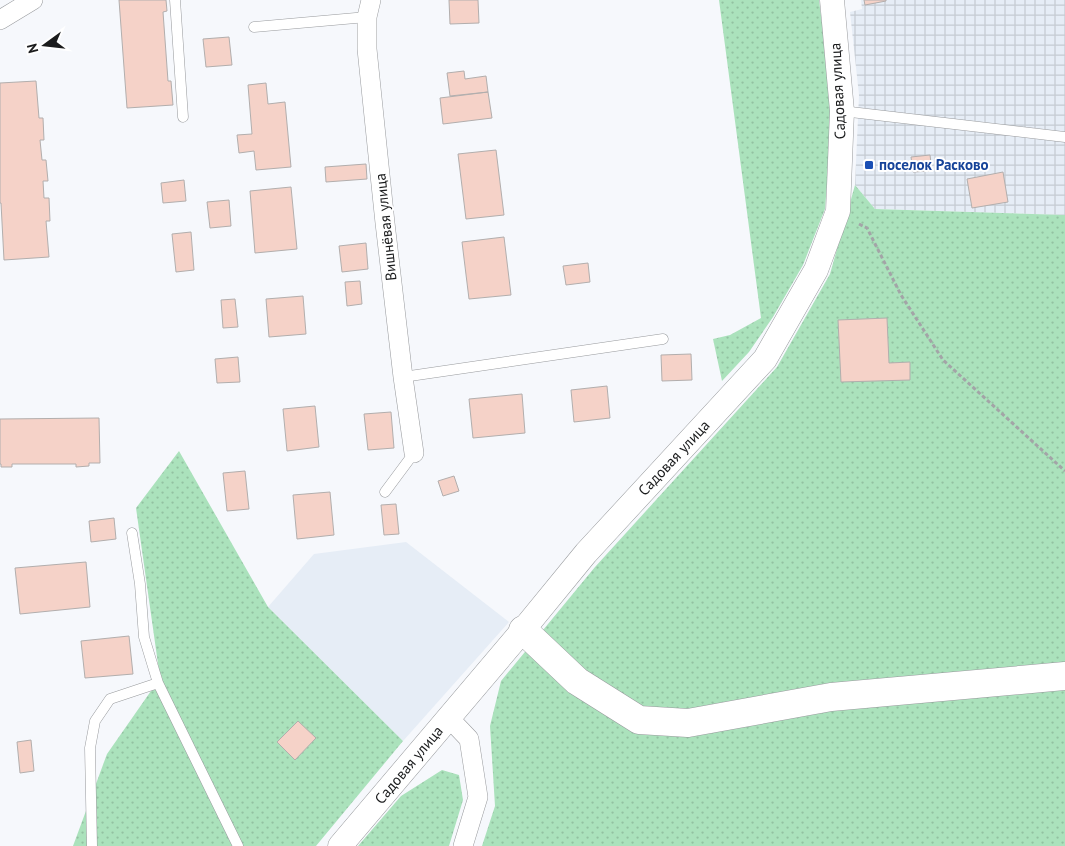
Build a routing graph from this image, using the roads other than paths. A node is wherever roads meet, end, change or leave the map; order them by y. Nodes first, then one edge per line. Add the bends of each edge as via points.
1 (33, 0) edge
2 (175, 0) edge
3 (832, 0) edge
4 (369, 8) edge
5 (0, 20) edge
6 (254, 27) dead end
7 (842, 111) junction
8 (183, 118) dead end
9 (1065, 137) edge
10 (663, 339) dead end
11 (403, 377) junction
12 (414, 453) joint
13 (385, 492) dead end
14 (132, 533) dead end
15 (523, 630) junction
16 (1065, 676) edge
17 (158, 683) junction
18 (449, 718) junction
19 (92, 846) edge
20 (238, 846) edge
21 (340, 846) edge
22 (463, 846) edge

1 - 5 street
2 - 8 lane
3 - 7 street, Садовая улица
4 - 6 lane
4 - 11 street, Вишнёвая улица via 368,49
7 - 9 lane
7 - 15 street, Садовая улица via 838,211 816,270 765,360 586,553
10 - 11 lane
11 - 12 street, Вишнёвая улица
12 - 13 lane
14 - 17 lane via 144,637
15 - 16 main road via 577,681 639,720 688,723 831,697
15 - 18 street, Садовая улица
17 - 19 lane via 110,699 95,721 90,748
17 - 20 lane
18 - 21 street, Садовая улица
18 - 22 street via 469,739 478,797

